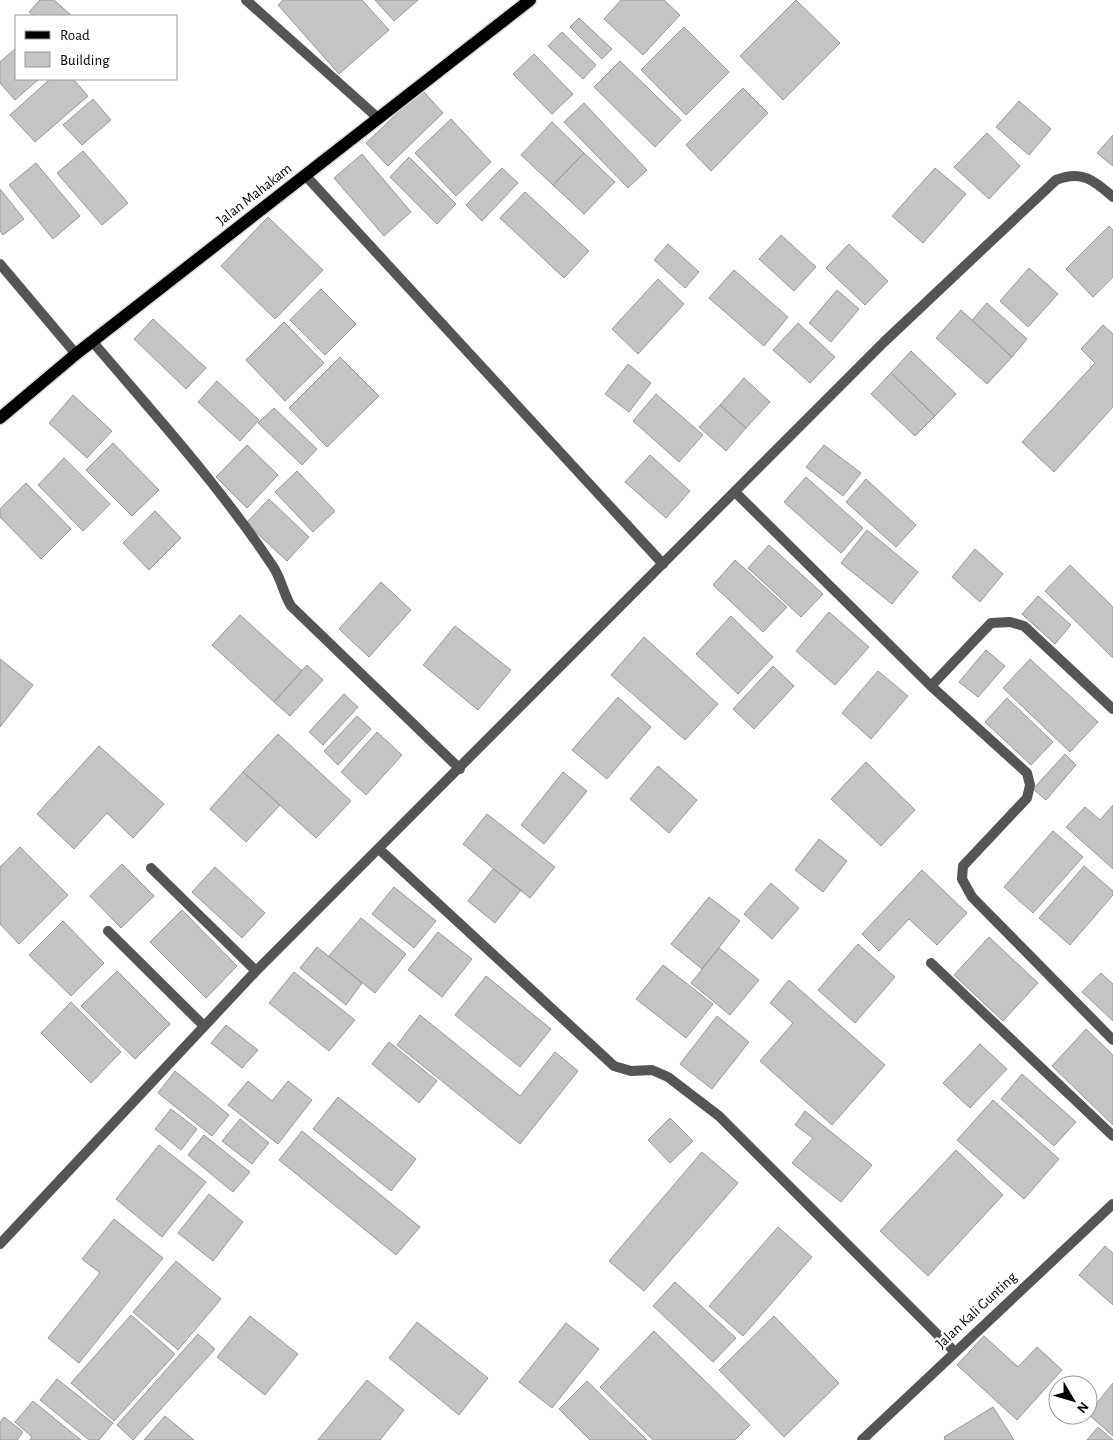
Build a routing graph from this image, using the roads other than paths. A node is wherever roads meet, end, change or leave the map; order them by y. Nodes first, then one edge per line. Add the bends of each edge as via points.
1 (246, 0) edge
2 (530, 0) edge
3 (378, 118) junction
4 (305, 175) junction
5 (1113, 198) edge
6 (0, 264) edge
7 (92, 341) junction
8 (76, 354) junction
9 (0, 418) edge
10 (735, 492) junction
11 (663, 564) junction
12 (932, 686) junction
13 (1113, 709) edge
14 (460, 769) junction
15 (380, 849) junction
16 (151, 868) dead end
17 (108, 931) dead end
18 (931, 962) dead end
19 (256, 971) junction
20 (204, 1026) junction
21 (1113, 1040) edge
22 (1113, 1136) edge
23 (1113, 1204) edge
24 (0, 1244) edge
25 (954, 1351) junction
26 (862, 1440) edge

1 - 3 street
2 - 3 main road, Jalan Mahakam
3 - 4 main road, Jalan Mahakam
4 - 7 main road, Jalan Mahakam
4 - 11 street
5 - 10 street via 1093,180 1070,174 1056,180 884,342
6 - 8 street
7 - 8 main road, Jalan Mahakam
7 - 14 street via 234,511 274,568 291,606
8 - 9 main road, Jalan Mahakam
10 - 11 street
10 - 12 street
11 - 14 street
12 - 13 street via 991,623 1010,622 1024,626
12 - 21 street via 1027,773 1030,786 1028,798 962,866 962,880 972,897
14 - 15 street
15 - 19 street
15 - 25 street via 614,1066 631,1071 652,1070 668,1077 719,1116
16 - 19 street
17 - 20 street
18 - 22 street
19 - 20 street
20 - 24 street
23 - 25 street, Jalan Kali Gunting
25 - 26 street, Jalan Kali Gunting

